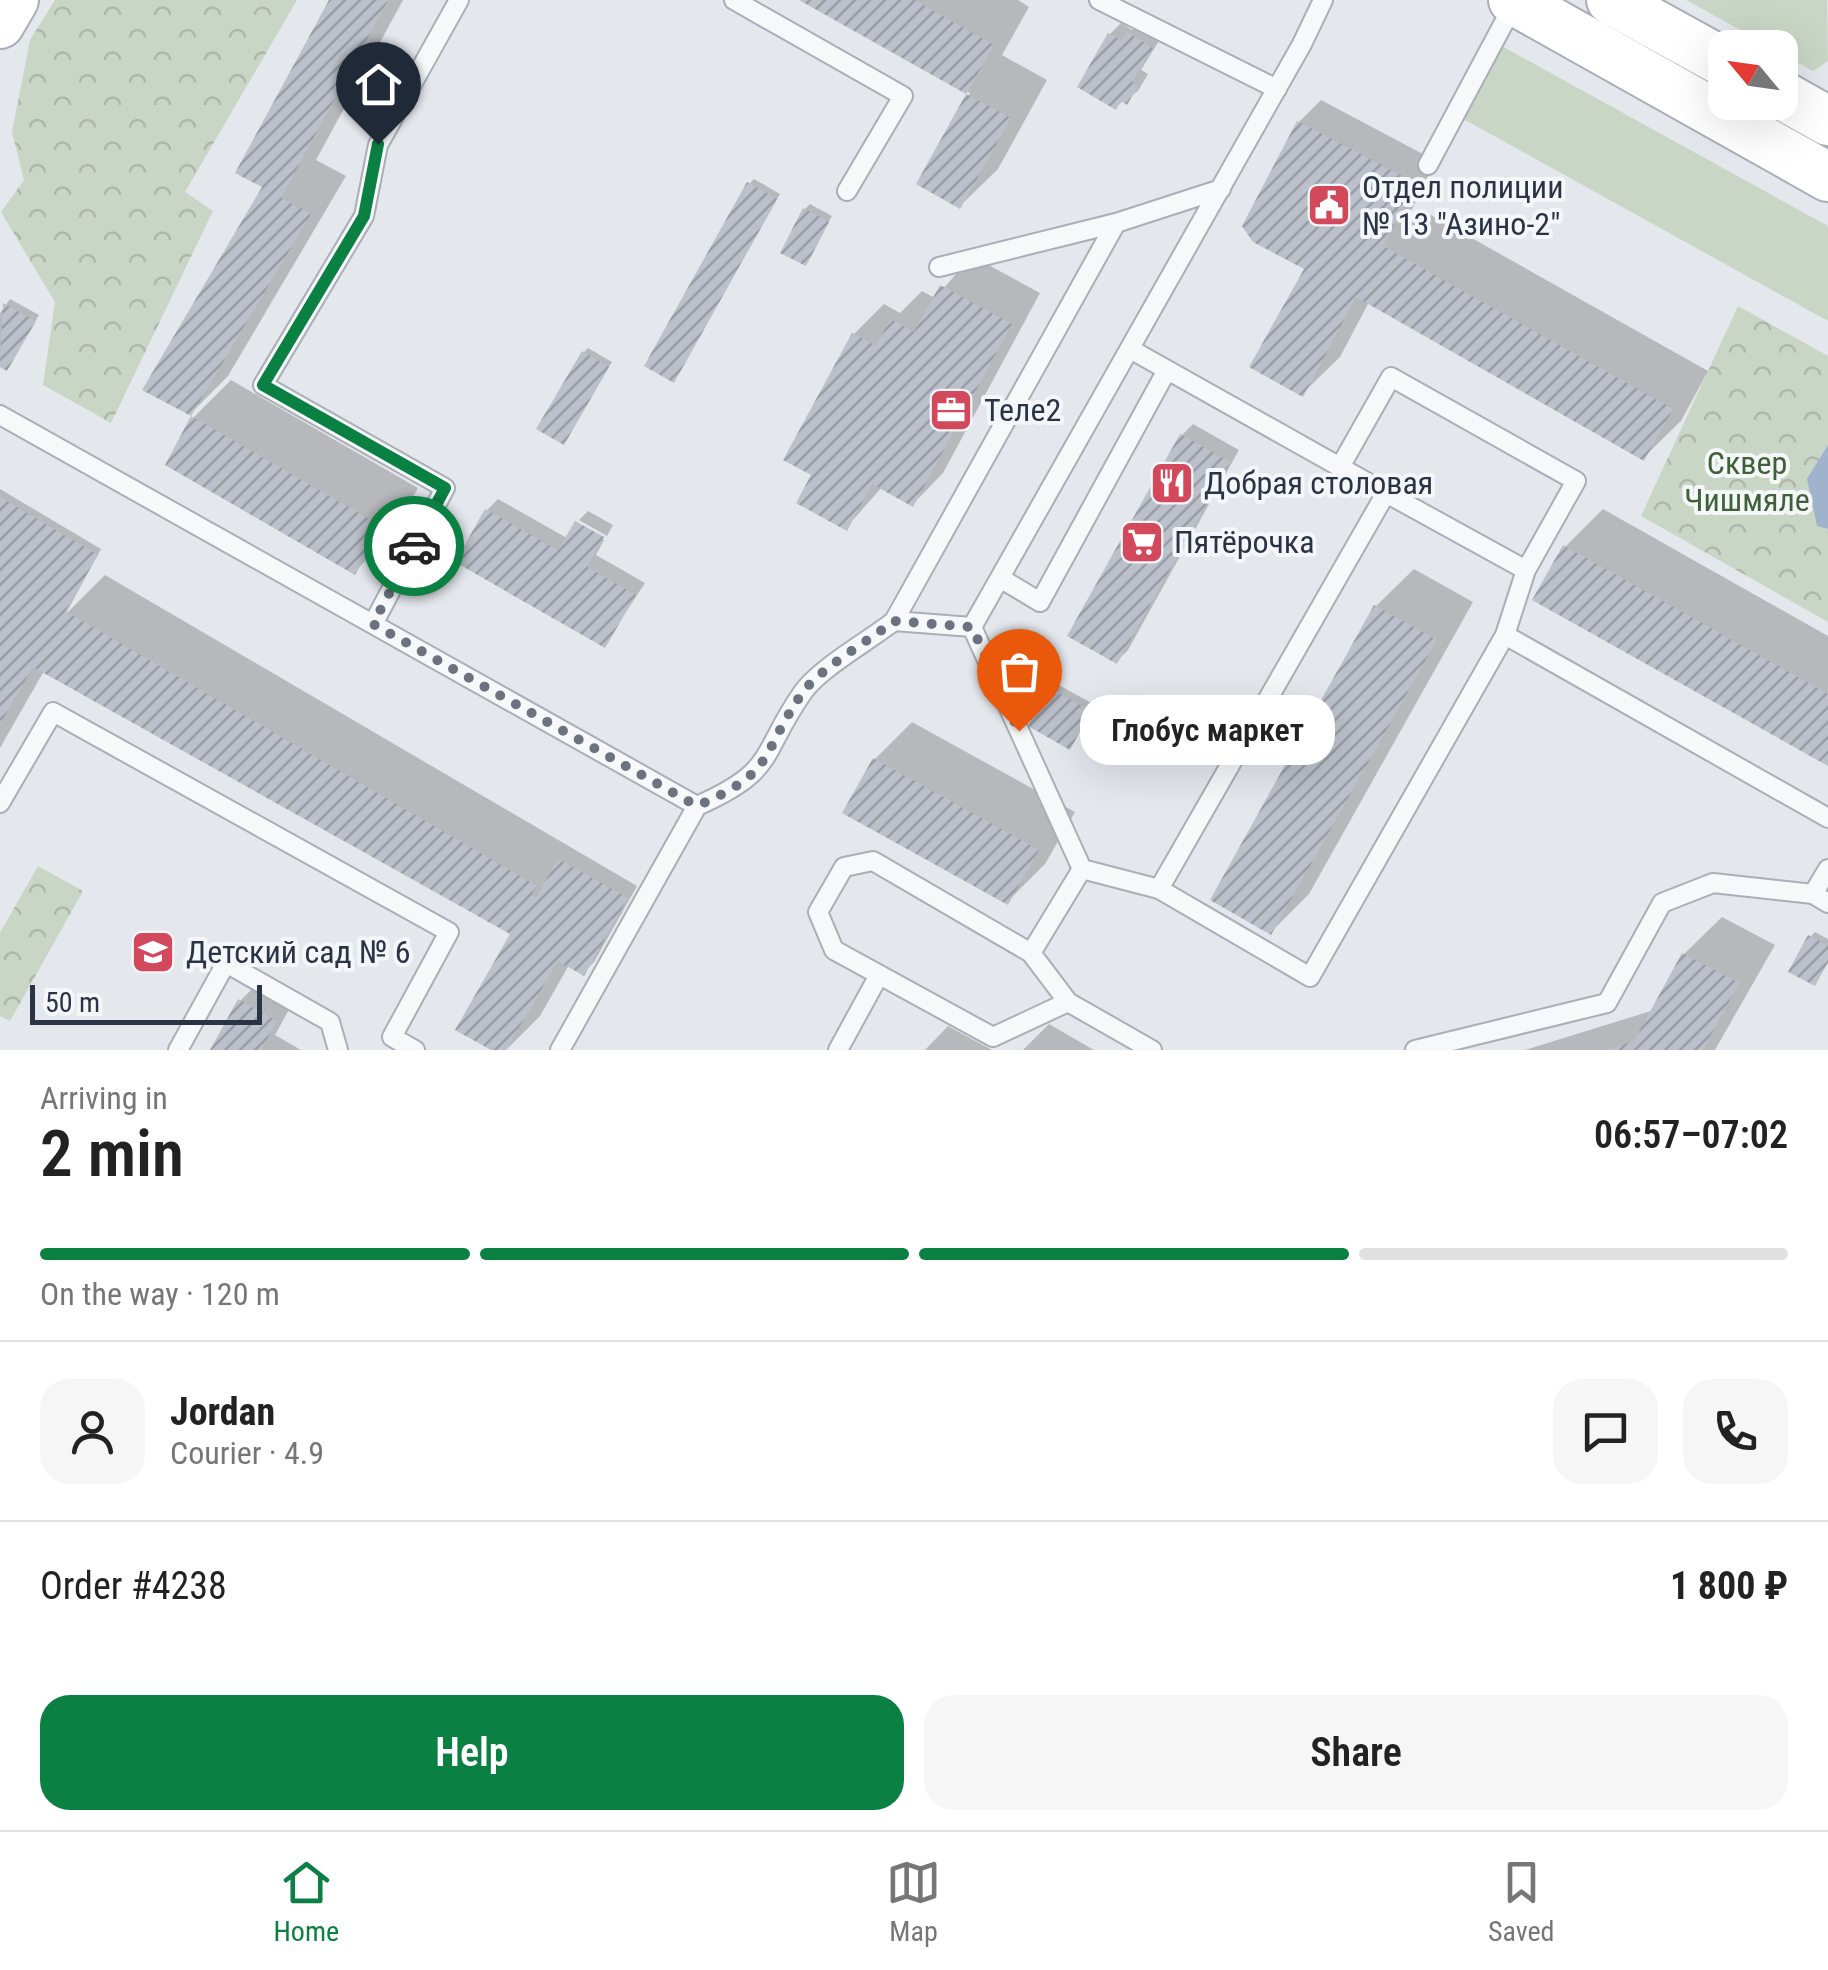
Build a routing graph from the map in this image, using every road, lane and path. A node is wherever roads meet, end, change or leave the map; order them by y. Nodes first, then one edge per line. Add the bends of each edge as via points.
1 (14, 0) edge
2 (459, 0) edge
3 (734, 0) edge
4 (1099, 0) edge
5 (1323, 0) edge
6 (1611, 0) edge
7 (1514, 1) edge
8 (0, 24) edge
9 (1708, 54) edge
10 (1277, 89) junction
11 (1428, 164) dead end
12 (1828, 177) edge
13 (1220, 189) junction
14 (847, 191) dead end
15 (1116, 223) junction
16 (939, 267) dead end
17 (1130, 349) junction
18 (1167, 370) junction
19 (0, 415) edge
20 (1340, 467) junction
21 (1386, 493) junction
22 (1526, 570) junction
23 (1000, 578) junction
24 (894, 621) junction
25 (373, 624) junction
26 (972, 627) junction
27 (1505, 635) junction
28 (0, 803) edge
29 (697, 806) junction
30 (1828, 818) edge
31 (1082, 869) junction
32 (1828, 869) edge
33 (1158, 889) junction
34 (1821, 899) edge
35 (1031, 953) junction
36 (879, 975) junction
37 (1068, 1002) junction
38 (178, 1050) edge
39 (338, 1050) edge
40 (415, 1050) edge
41 (560, 1050) edge
42 (838, 1050) edge
43 (1152, 1050) edge
44 (1414, 1050) edge

1 - 8 main road
2 - 25 lane via 378,144 364,216 263,385 445,488
3 - 14 lane via 902,96
4 - 10 lane
5 - 10 lane
6 - 9 main road
7 - 11 lane
7 - 12 main road
10 - 13 lane
13 - 15 lane
13 - 17 lane
15 - 16 lane
15 - 24 lane
17 - 18 lane
17 - 23 lane
18 - 20 lane
18 - 23 lane via 1040,602
19 - 25 lane
20 - 21 lane
20 - 22 lane via 1391,377 1576,481
21 - 22 lane
21 - 33 lane
22 - 27 lane
23 - 26 lane
24 - 26 lane
24 - 29 lane via 805,689 762,768 736,789
25 - 29 lane
26 - 31 lane
27 - 30 lane
27 - 33 lane via 1310,977
28 - 40 lane via 53,712 448,932 392,1036
29 - 41 lane
31 - 33 lane
31 - 35 lane
32 - 34 lane
34 - 44 lane via 1714,882 1662,904 1607,1003
35 - 36 lane via 873,861 844,867 818,912 834,950
35 - 37 lane
36 - 37 lane via 993,1037
36 - 42 lane
37 - 43 lane
38 - 39 lane via 226,964 330,1022

